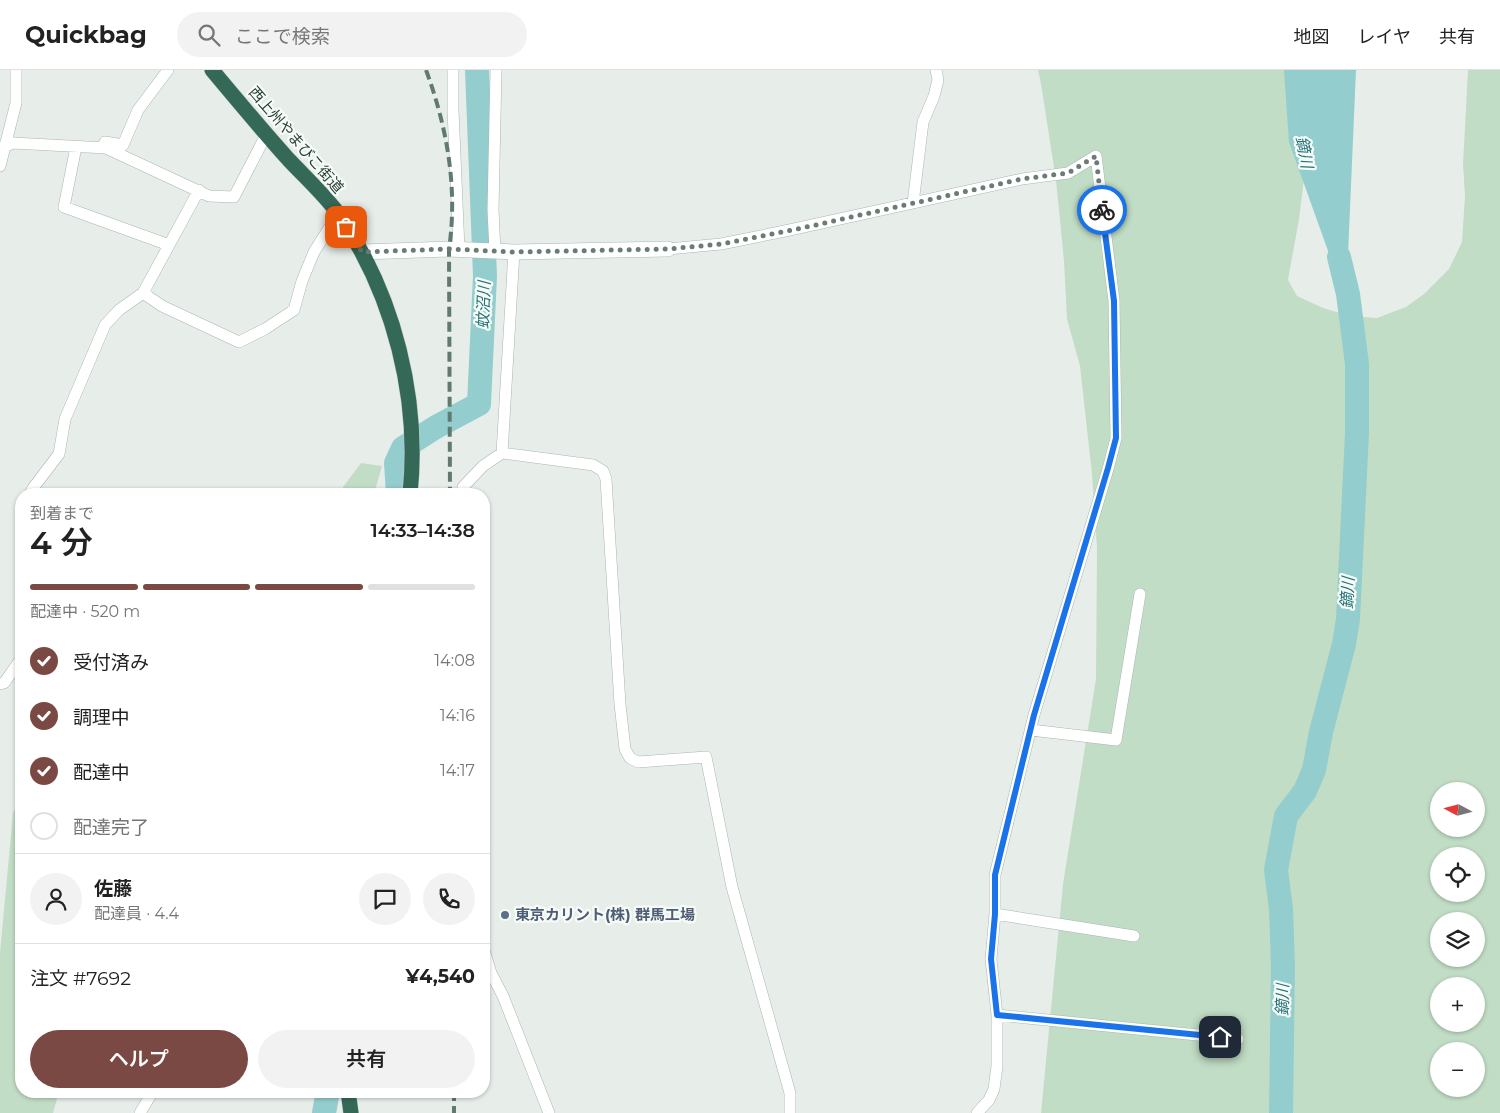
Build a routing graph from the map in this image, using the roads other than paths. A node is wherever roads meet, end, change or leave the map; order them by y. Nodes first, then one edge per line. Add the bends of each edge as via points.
1 (16, 70) edge
2 (168, 70) edge
3 (212, 70) edge
4 (454, 70) edge
5 (496, 70) edge
6 (936, 70) edge
7 (266, 134) junction
8 (76, 146) junction
9 (2, 147) edge
10 (102, 148) junction
11 (0, 166) edge
12 (199, 190) junction
13 (913, 203) junction
14 (338, 214) junction
15 (169, 245) junction
16 (459, 249) junction
17 (668, 249) joint
18 (495, 251) junction
19 (362, 252) junction
20 (514, 252) junction
21 (143, 293) junction
22 (502, 453) junction
23 (33, 488) edge
24 (411, 488) edge
25 (463, 488) edge
26 (1140, 594) dead end
27 (15, 669) edge
28 (0, 684) edge
29 (1031, 730) junction
30 (995, 914) junction
31 (1134, 936) dead end
32 (490, 971) edge
33 (997, 1015) junction
34 (1238, 1039) dead end
35 (149, 1098) edge
36 (349, 1098) edge
37 (140, 1113) edge
38 (351, 1113) edge
39 (549, 1113) edge
40 (790, 1113) edge
41 (977, 1113) edge

1 - 9 street via 16,104
2 - 10 street via 138,110 123,145 105,142
3 - 7 highway, 西上州やまびこ街道
4 - 16 street
5 - 18 street
6 - 13 street via 938,80 923,122
7 - 12 street via 234,197 209,196
7 - 14 highway, 西上州やまびこ街道
8 - 9 street via 13,143
8 - 10 street
8 - 15 street via 64,207
9 - 11 street
10 - 12 street
12 - 15 street
13 - 17 street via 721,244
13 - 29 street via 1022,179 1068,173 1096,156 1114,301 1116,438
14 - 19 highway, 西上州やまびこ街道
14 - 21 street via 314,252 294,310 239,342 162,306
15 - 21 street
16 - 18 street
16 - 19 street
17 - 20 street
18 - 20 street
19 - 24 highway, 西上州やまびこ街道 via 388,313 404,370 413,428
20 - 22 street
21 - 23 street via 105,325 65,419 59,454
22 - 25 street
22 - 40 street via 593,465 602,471 606,479 625,749 630,758 638,762 706,757 732,888 790,1093
26 - 29 street via 1116,740
27 - 28 street
29 - 30 street via 995,875
30 - 31 street
30 - 33 street via 991,959
32 - 39 street
33 - 34 street
33 - 41 street via 994,1089
35 - 37 street
36 - 38 highway

